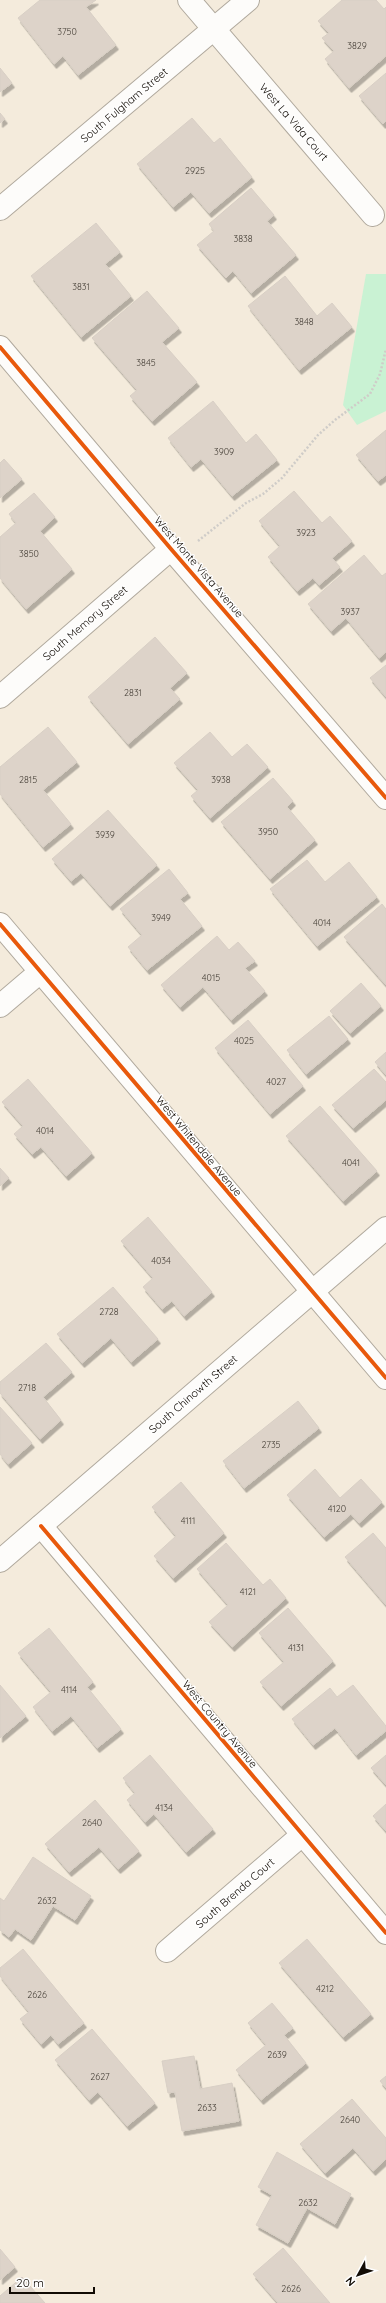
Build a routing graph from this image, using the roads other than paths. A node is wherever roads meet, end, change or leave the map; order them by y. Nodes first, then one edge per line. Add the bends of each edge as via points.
1 (189, 0) edge
2 (248, 0) edge
3 (214, 29) junction
4 (0, 209) edge
5 (374, 215) dead end
6 (0, 347) edge
7 (171, 549) junction
8 (0, 697) edge
9 (386, 798) edge
10 (0, 924) edge
11 (40, 972) junction
12 (0, 1006) edge
13 (386, 1228) edge
14 (312, 1291) junction
15 (386, 1378) edge
16 (41, 1526) junction
17 (0, 1561) edge
18 (302, 1835) junction
19 (386, 1933) edge
20 (167, 1951) dead end

1 - 3 street, West La Vida Court
2 - 3 street, South Fulgham Street
3 - 4 street, South Fulgham Street
3 - 5 street, West La Vida Court
6 - 7 street, West Monte Vista Avenue
7 - 8 street, South Memory Street
7 - 9 street, West Monte Vista Avenue
10 - 11 street, West Whitendale Avenue
11 - 12 street
11 - 14 street, West Whitendale Avenue
13 - 14 street, South Chinowth Street
14 - 15 street, West Whitendale Avenue
14 - 16 street, South Chinowth Street
16 - 17 street, South Chinowth Street
16 - 18 street, West Country Avenue
18 - 19 street, West Country Avenue
18 - 20 street, South Brenda Court

